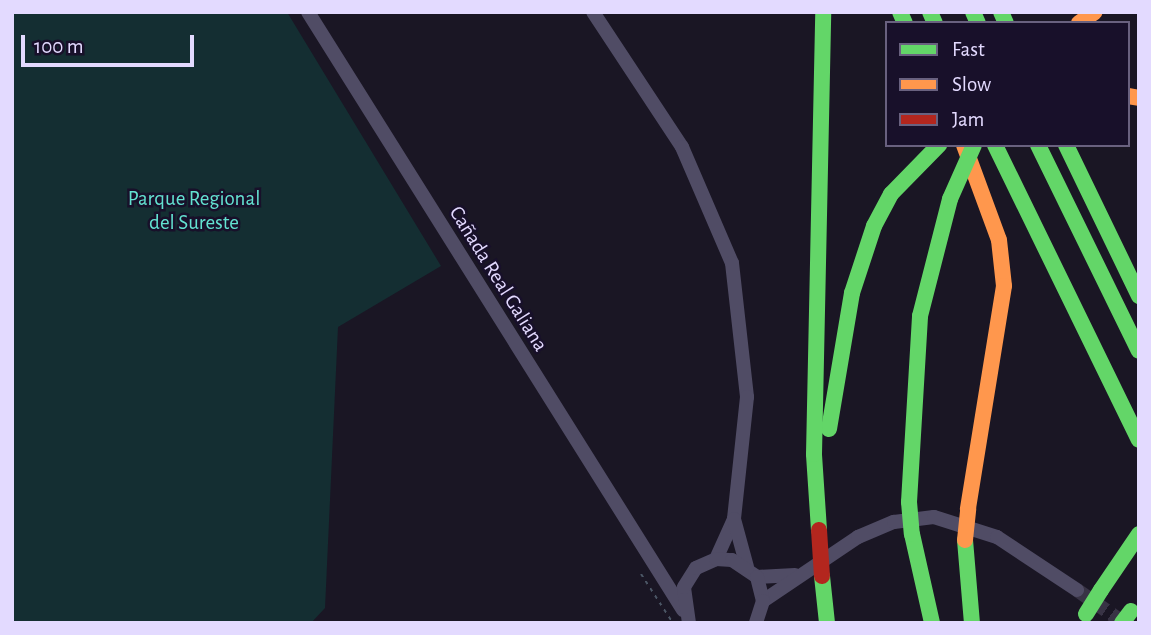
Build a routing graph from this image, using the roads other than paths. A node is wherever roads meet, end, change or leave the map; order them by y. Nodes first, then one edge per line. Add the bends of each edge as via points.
1 (308, 12) edge
2 (593, 12) edge
3 (823, 12) edge
4 (937, 147) edge
5 (965, 147) edge
6 (973, 147) edge
7 (996, 147) edge
8 (1039, 147) edge
9 (1067, 147) edge
10 (1139, 296) edge
11 (1139, 351) edge
12 (1139, 440) edge
13 (734, 519) junction
14 (819, 530) junction
15 (1139, 534) edge
16 (716, 559) junction
17 (647, 571) junction
18 (752, 572) junction
19 (795, 575) junction
20 (689, 576) junction
21 (1077, 590) tunnel mouth
22 (764, 601) junction
23 (686, 616) edge
24 (1082, 618) edge
25 (756, 623) edge
26 (827, 623) edge
27 (932, 623) edge
28 (972, 623) edge

1 - 17 street, Cañada Real Galiana
2 - 13 street via 682,147 732,263 747,397
3 - 14 main road via 814,441
4 - 14 main road via 891,194 852,293 834,381
5 - 28 main road, bridge via 999,240 1004,286 965,540
6 - 27 main road, bridge via 950,199 920,317 909,422 912,534
7 - 12 main road
8 - 11 main road
9 - 10 main road
13 - 16 street
13 - 18 street
14 - 26 main road, bridge
15 - 24 main road, bridge
16 - 18 street
16 - 20 street
17 - 20 street
17 - 23 street, Cañada Real Galiana
18 - 19 street
18 - 22 street
19 - 21 street via 894,522 934,517 997,537
19 - 22 street
20 - 23 street
22 - 25 street

